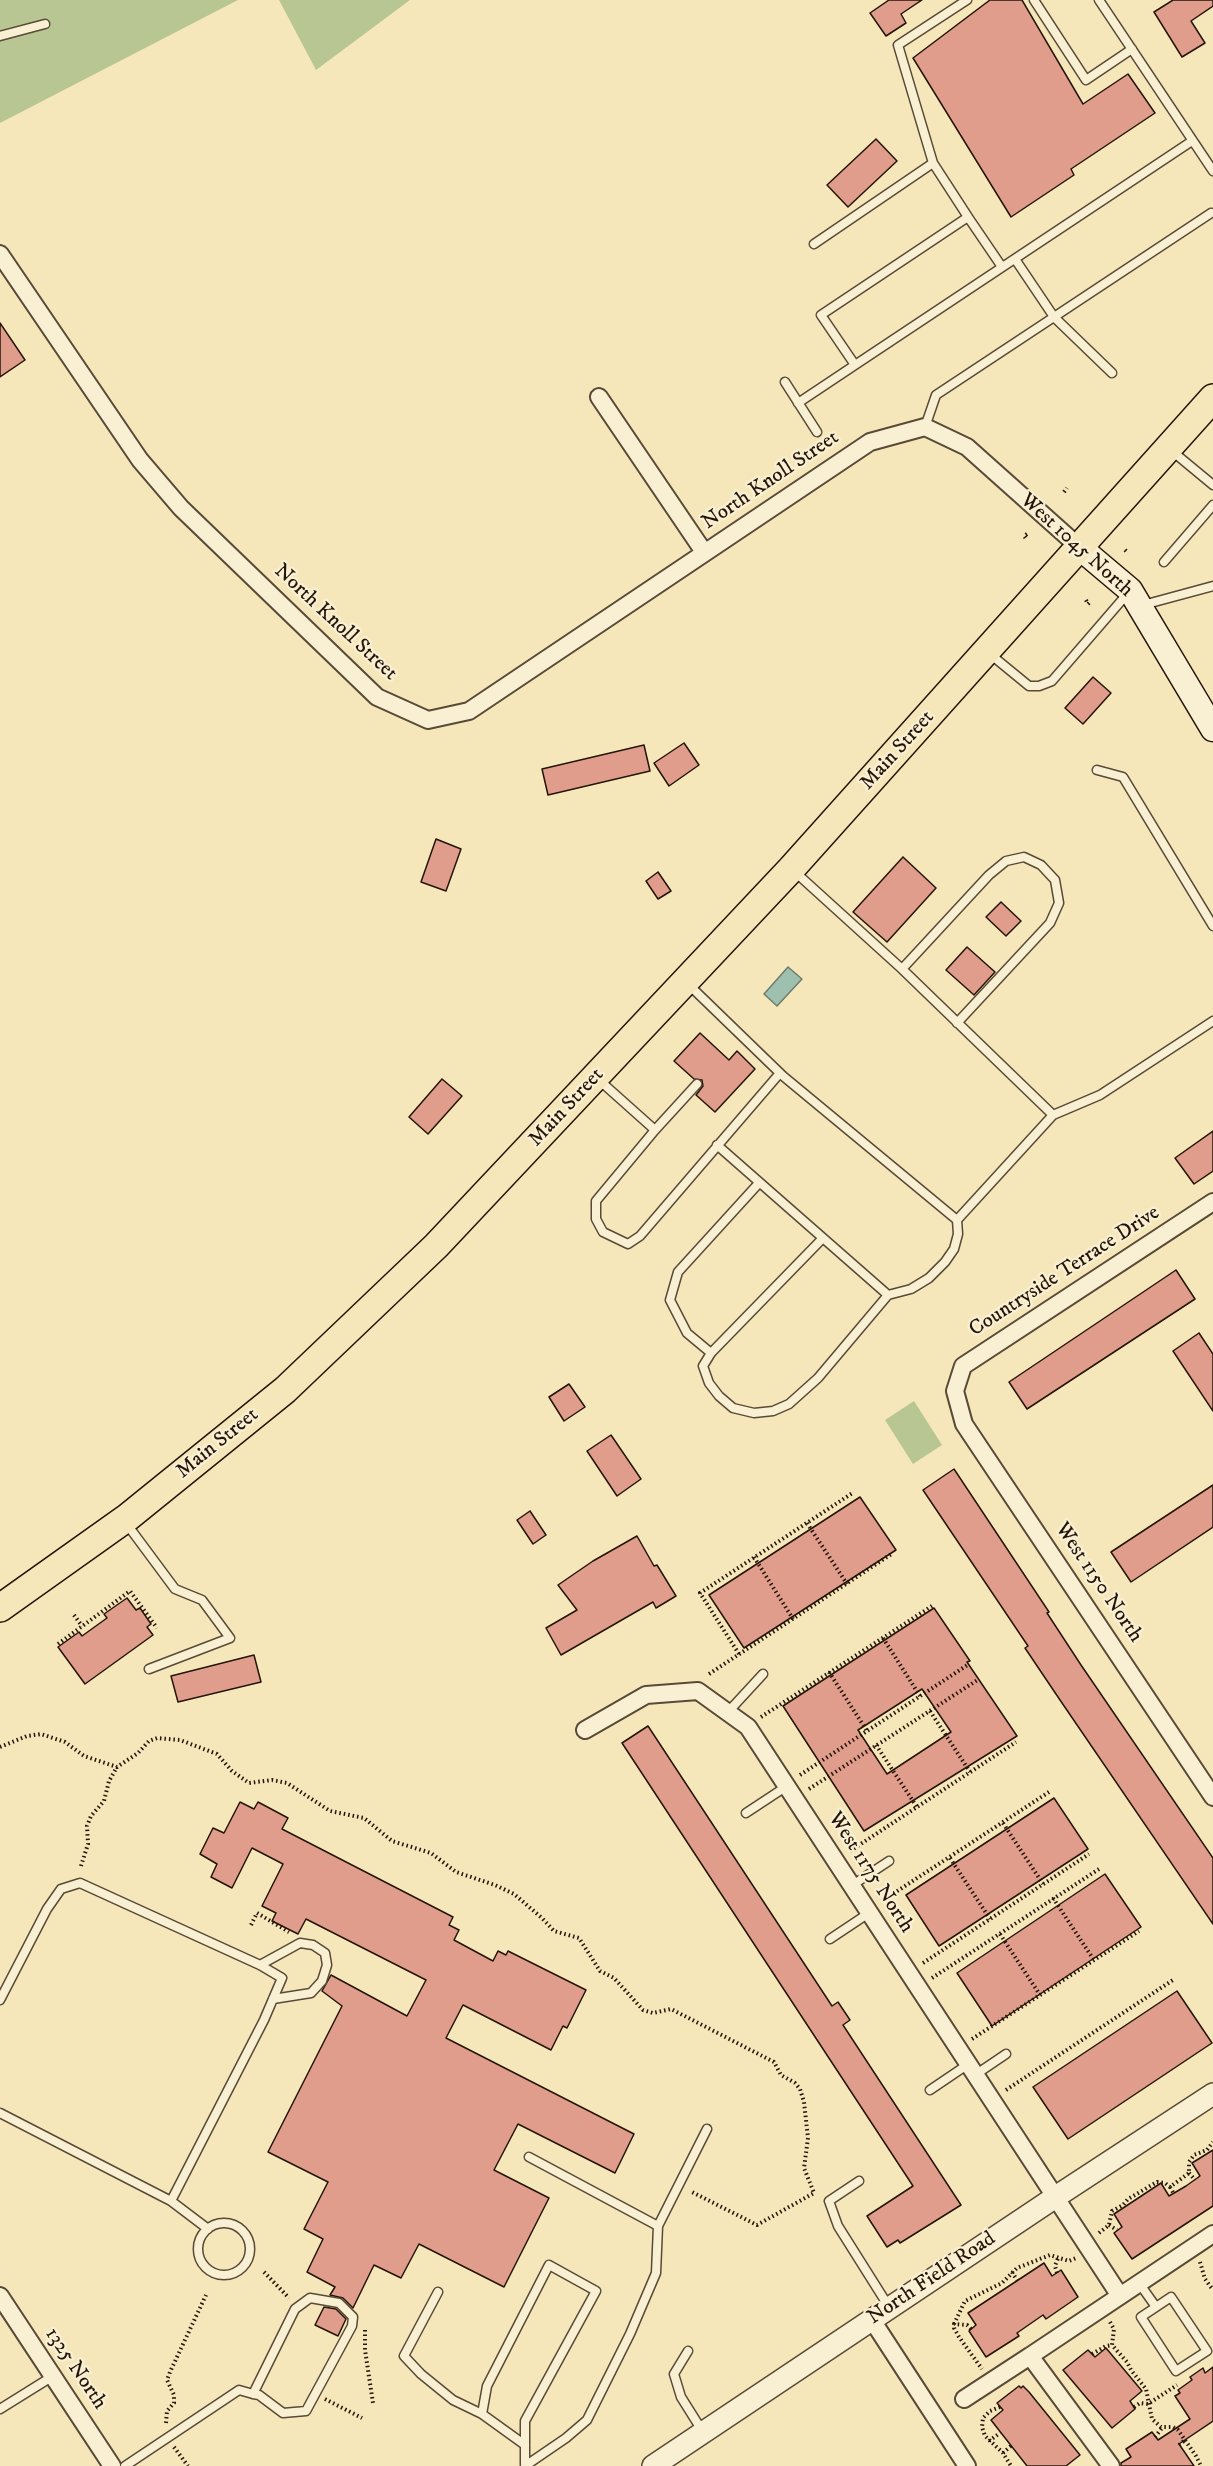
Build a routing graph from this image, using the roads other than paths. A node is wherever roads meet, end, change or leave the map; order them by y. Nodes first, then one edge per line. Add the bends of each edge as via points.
1 (967, 0) edge
2 (1034, 0) edge
3 (1099, 0) edge
4 (45, 24) dead end
5 (0, 36) edge
6 (1132, 49) junction
7 (1192, 141) junction
8 (933, 163) junction
9 (1213, 171) edge
10 (1211, 213) dead end
11 (968, 217) junction
12 (814, 244) dead end
13 (0, 254) edge
14 (1015, 259) junction
15 (1002, 267) junction
16 (6, 274) edge
17 (1054, 317) junction
18 (855, 365) junction
19 (1112, 373) dead end
20 (784, 382) dead end
21 (599, 397) dead end
22 (1213, 398) edge
23 (798, 403) junction
24 (925, 427) junction
25 (817, 432) dead end
26 (1168, 447) junction
27 (1213, 485) edge
28 (1213, 505) edge
29 (1079, 547) junction
30 (704, 552) junction
31 (1164, 562) dead end
32 (1213, 586) edge
33 (1135, 598) junction
34 (986, 651) junction
35 (1213, 729) edge
36 (1098, 770) dead end
37 (791, 869) junction
38 (1213, 926) edge
39 (902, 969) junction
40 (686, 981) junction
41 (1213, 1021) edge
42 (957, 1023) junction
43 (780, 1073) junction
44 (596, 1078) junction
45 (697, 1084) dead end
46 (1053, 1115) junction
47 (655, 1130) junction
48 (717, 1145) junction
49 (759, 1182) junction
50 (1213, 1202) edge
51 (957, 1220) junction
52 (822, 1239) junction
53 (888, 1295) junction
54 (711, 1353) junction
55 (955, 1391) joint
56 (124, 1520) junction
57 (0, 1608) edge
58 (149, 1669) dead end
59 (764, 1674) dead end
60 (728, 1712) junction
61 (585, 1730) dead end
62 (787, 1786) junction
63 (1213, 1797) edge
64 (746, 1813) dead end
65 (889, 1862) dead end
66 (851, 1886) junction
67 (869, 1913) junction
68 (830, 1939) dead end
69 (260, 1965) junction
70 (273, 1999) junction
71 (0, 2000) edge
72 (1006, 2054) dead end
73 (971, 2070) junction
74 (930, 2090) dead end
75 (1213, 2094) edge
76 (0, 2113) edge
77 (707, 2129) dead end
78 (529, 2157) dead end
79 (859, 2181) dead end
80 (1054, 2198) junction
81 (171, 2201) junction
82 (658, 2226) junction
83 (208, 2229) junction
84 (1213, 2234) edge
85 (1139, 2283) junction
86 (438, 2292) dead end
87 (1120, 2296) junction
88 (1, 2300) edge
89 (1155, 2307) junction
90 (889, 2308) junction
91 (872, 2319) junction
92 (688, 2351) dead end
93 (1030, 2356) junction
94 (53, 2376) junction
95 (253, 2394) junction
96 (964, 2399) dead end
97 (0, 2409) edge
98 (482, 2414) junction
99 (704, 2432) junction
100 (525, 2445) junction
101 (525, 2465) edge
102 (112, 2466) edge
103 (125, 2466) edge
104 (653, 2466) edge
105 (968, 2466) edge
106 (1111, 2466) edge

1 - 8 lane via 898,45
2 - 6 lane via 1086,80
3 - 6 lane
4 - 5 lane
6 - 7 lane
7 - 9 lane
7 - 14 lane
8 - 11 lane
8 - 12 lane
10 - 17 lane
11 - 15 lane
11 - 18 lane via 821,315
13 - 16 street, North Knoll Street
14 - 15 lane
14 - 17 lane
15 - 18 lane
16 - 30 street, North Knoll Street via 140,460 181,508 377,698 428,720 469,711
17 - 19 lane
17 - 24 lane via 936,395
18 - 23 lane
20 - 23 lane
21 - 30 street
22 - 26 main road, Main Street
23 - 25 lane
24 - 29 street, West 1045 North via 967,447
24 - 30 street, North Knoll Street via 870,442
26 - 27 lane
26 - 29 main road, Main Street
28 - 31 lane
29 - 33 main road, West 1045 North
29 - 34 main road, Main Street
32 - 33 lane
33 - 34 lane via 1052,681 1039,686 1029,686
33 - 35 main road, West 1045 North
34 - 37 main road, Main Street
36 - 38 lane via 1123,777
37 - 39 lane
37 - 40 main road, Main Street
39 - 42 lane
39 - 42 lane via 989,874 1006,861 1024,857 1041,865 1056,880 1059,903 1050,923
40 - 43 lane
40 - 44 main road, Main Street
41 - 46 lane via 1100,1095
42 - 46 lane
43 - 48 lane
43 - 51 lane
44 - 47 lane
44 - 56 main road, Main Street via 436,1246 285,1390
45 - 47 lane
46 - 51 lane
47 - 48 lane via 596,1201 596,1219 603,1233 617,1241 628,1244 640,1236
48 - 49 lane
49 - 52 lane
49 - 54 lane via 678,1272 670,1300 687,1333
50 - 55 street, Countryside Terrace Drive via 963,1366
51 - 53 lane via 954,1249 945,1262 911,1289
52 - 53 lane
52 - 54 lane
53 - 54 lane via 818,1378 789,1404 773,1411 754,1413 733,1408 719,1396 703,1366
55 - 63 street, West 1150 North via 964,1424
56 - 57 main road, Main Street
56 - 58 lane via 175,1589 202,1600 230,1638
59 - 60 lane
60 - 61 street, West 1175 North via 698,1690 646,1695
60 - 62 street, West 1175 North via 748,1727
62 - 64 lane
62 - 66 street, West 1175 North
65 - 66 lane
66 - 67 street, West 1175 North
67 - 68 lane
67 - 73 street, West 1175 North
69 - 70 lane via 282,1978
69 - 70 lane via 300,1943 325,1953 327,1965 322,1981 311,1993
69 - 71 lane via 80,1882 61,1889 47,1909
70 - 81 lane
72 - 73 lane
73 - 74 lane
73 - 80 street, West 1175 North
75 - 80 street, North Field Road
76 - 81 lane
77 - 82 lane
78 - 82 lane
79 - 90 lane via 829,2201 838,2226
80 - 87 street, West 1175 North
80 - 90 street, North Field Road
81 - 83 lane
82 - 101 lane via 656,2273 587,2420
83 - 83 lane via 199,2242 204,2266 225,2275 240,2269 249,2254 241,2230 224,2224
84 - 85 street
85 - 87 street
85 - 89 lane
86 - 98 lane via 404,2356 453,2400
87 - 93 street
88 - 94 street, 1325 North
89 - 89 lane via 1141,2317 1176,2371 1207,2351 1172,2297
90 - 91 street, North Field Road
91 - 99 street, North Field Road
91 - 105 street
92 - 99 lane via 674,2374 681,2397
93 - 96 street
93 - 106 street
94 - 97 lane
94 - 102 street, 1325 North
95 - 95 lane via 283,2414 306,2410 352,2326 353,2317 339,2303 310,2298 295,2309
95 - 103 lane via 239,2390
98 - 100 lane
98 - 100 lane via 487,2386 549,2265 596,2291 525,2421
99 - 104 street, North Field Road
100 - 101 lane

